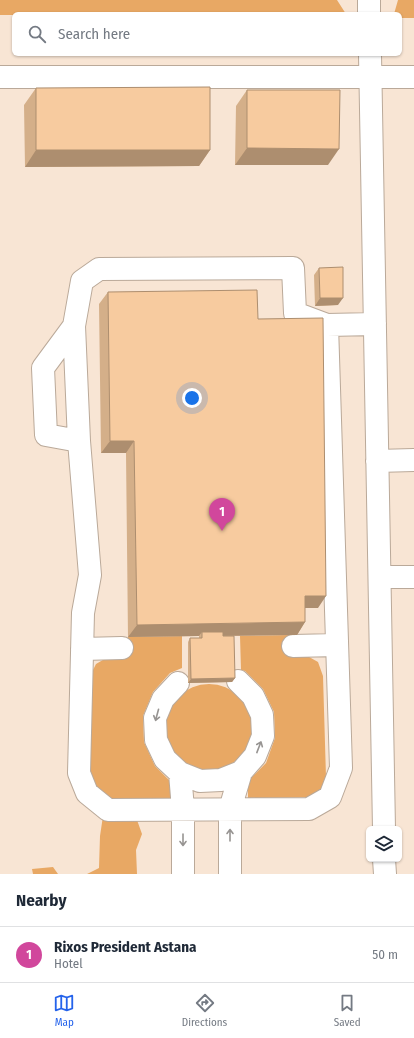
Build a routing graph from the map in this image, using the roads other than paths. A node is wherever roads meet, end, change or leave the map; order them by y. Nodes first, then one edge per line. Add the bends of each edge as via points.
1 (369, 0) edge
2 (369, 12) edge
3 (370, 56) edge
4 (0, 77) edge
5 (371, 77) junction
6 (414, 77) edge
7 (375, 324) junction
8 (327, 325) junction
9 (74, 326) junction
10 (79, 441) junction
11 (414, 460) edge
12 (378, 461) junction
13 (380, 577) junction
14 (414, 577) edge
15 (337, 645) junction
16 (293, 646) dead end
17 (122, 648) dead end
18 (82, 649) junction
19 (238, 681) dead end
20 (178, 683) dead end
21 (241, 772) junction
22 (180, 773) junction
23 (183, 809) junction
24 (230, 809) junction
25 (384, 826) edge
26 (384, 862) edge
27 (183, 874) edge
28 (230, 874) edge
29 (385, 874) edge

1 - 2 street
3 - 5 street
4 - 5 street
5 - 6 street
5 - 7 street
7 - 8 street
7 - 12 street
8 - 9 street via 295,313 293,268 99,269 82,281
8 - 15 street
9 - 10 street
9 - 10 street via 43,368 46,435
10 - 18 street via 90,575 83,613
11 - 12 street
12 - 13 street
13 - 14 street
13 - 25 street
15 - 16 street
15 - 24 street via 341,768 330,797 309,808
17 - 18 street
18 - 23 street via 79,773 87,793 108,810
21 -> 19 street via 255,756 263,736 262,715 254,696
20 -> 22 street via 163,699 155,718 156,740 165,759
21 - 22 street via 221,780 200,781
21 - 24 street
22 - 23 street
23 - 24 street
23 -> 27 street
28 -> 24 street
26 - 29 street

